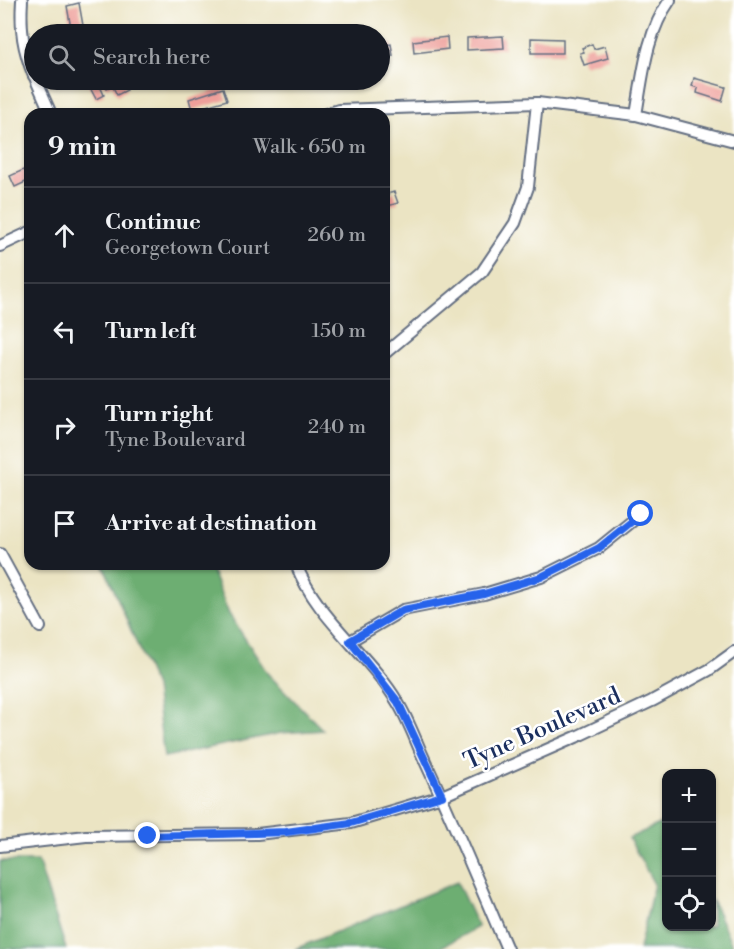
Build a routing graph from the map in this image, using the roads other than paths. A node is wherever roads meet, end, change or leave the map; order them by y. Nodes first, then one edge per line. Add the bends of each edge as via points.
1 (22, 0) edge
2 (670, 0) edge
3 (24, 49) edge
4 (40, 90) edge
5 (537, 103) junction
6 (48, 108) edge
7 (390, 110) edge
8 (636, 115) junction
9 (734, 141) edge
10 (24, 235) edge
11 (0, 246) edge
12 (390, 349) edge
13 (641, 514) dead end
14 (0, 554) edge
15 (298, 570) edge
16 (40, 627) dead end
17 (350, 641) junction
18 (734, 652) edge
19 (442, 796) junction
20 (0, 846) edge
21 (507, 949) edge

1 - 3 street via 20,25
2 - 8 street via 649,42
4 - 6 street
5 - 7 street
5 - 8 street
5 - 12 street via 528,187 515,223 482,272
8 - 9 street
10 - 11 street
13 - 17 street via 599,548 541,577 484,594 403,610
14 - 16 street
15 - 17 street via 321,607
17 - 19 street via 398,702
18 - 19 street, Tyne Boulevard via 709,670 606,724
19 - 20 street, Tyne Boulevard via 351,823 286,832 86,836
19 - 21 street

